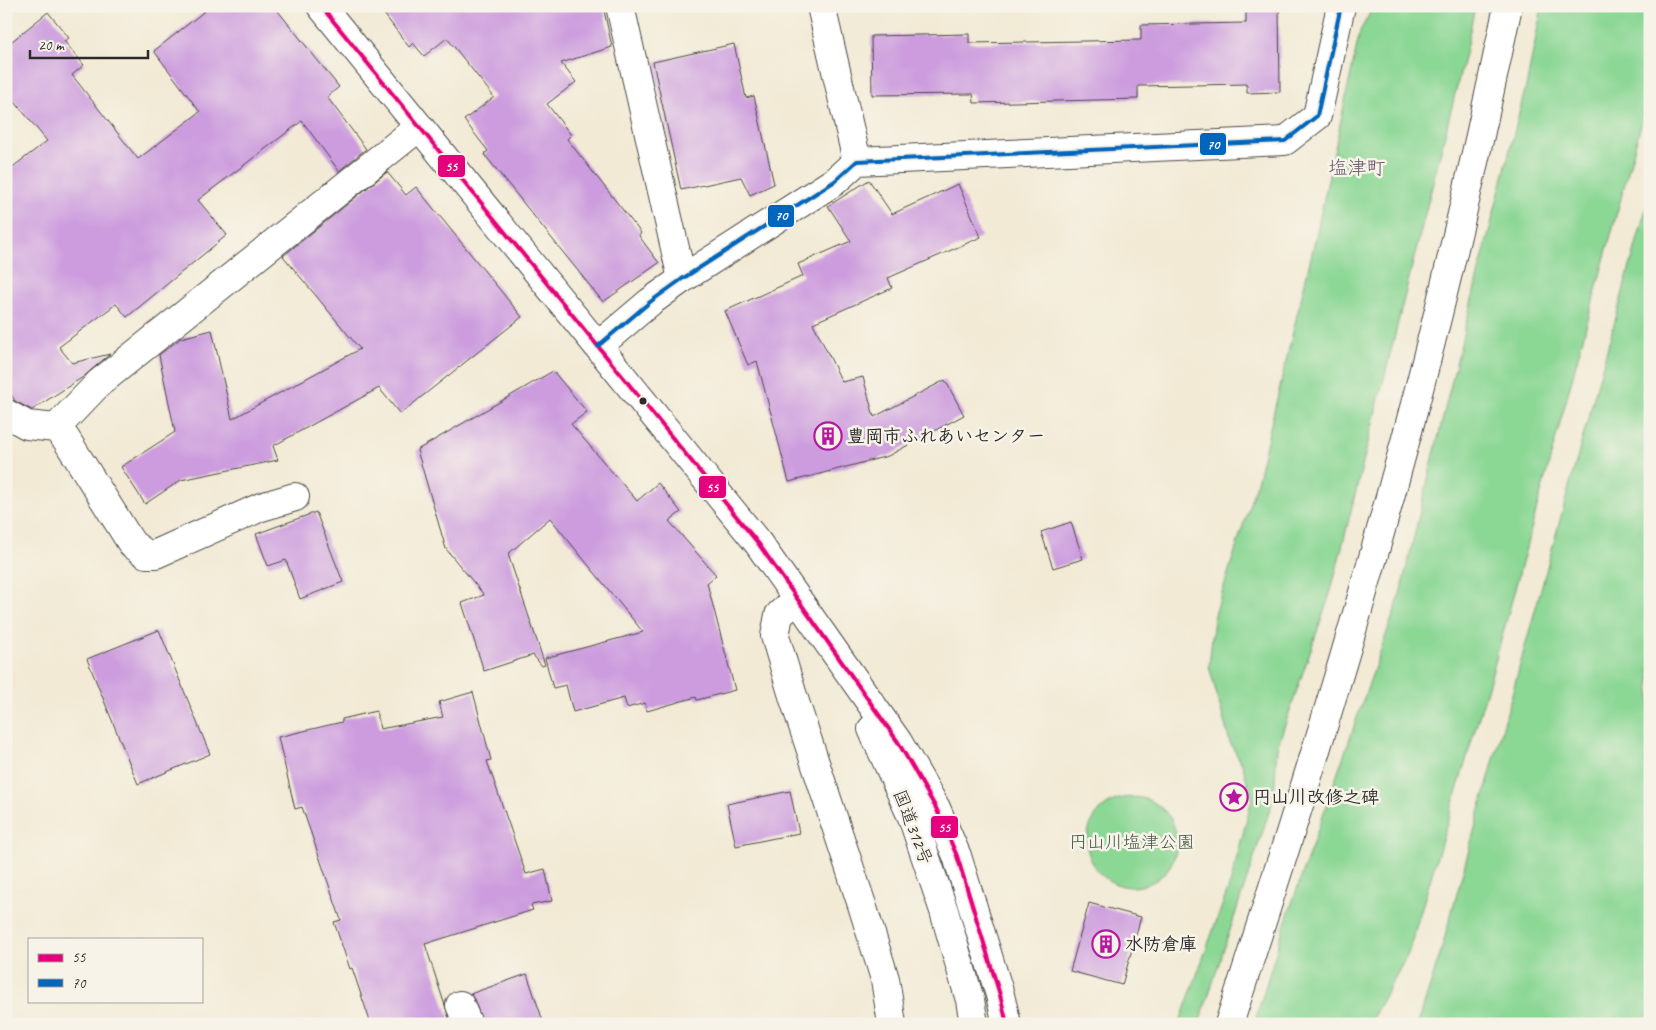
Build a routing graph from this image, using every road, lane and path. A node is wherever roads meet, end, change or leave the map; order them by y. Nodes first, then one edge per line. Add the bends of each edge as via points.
1 (321, 6) edge
2 (620, 6) edge
3 (821, 6) edge
4 (1341, 6) edge
5 (1508, 6) edge
6 (419, 127) junction
7 (857, 161) junction
8 (682, 279) junction
9 (598, 346) junction
10 (7, 414) edge
11 (56, 428) junction
12 (295, 497) dead end
13 (797, 599) junction
14 (844, 666) junction
15 (892, 1024) edge
16 (974, 1024) edge
17 (1006, 1024) edge
18 (1229, 1024) edge

1 - 6 main road, 国道312号
2 - 8 main road
3 - 7 main road
4 - 7 main road via 1317,116 1285,141
5 - 18 main road via 1480,141 1377,546 1306,784
6 - 9 main road, 国道312号
6 - 11 main road via 99,383
7 - 8 main road via 835,181
8 - 9 main road
9 - 13 main road, 国道312号 via 758,543
10 - 11 main road via 27,426
11 - 12 main road via 132,544 146,554 156,554 260,507
13 - 14 main road, 国道312号
13 - 15 main road via 778,615 775,636 873,942
14 - 16 main road, 国道312号 via 912,817 944,911
14 - 17 main road, 国道312号 via 898,742 936,808 974,907

